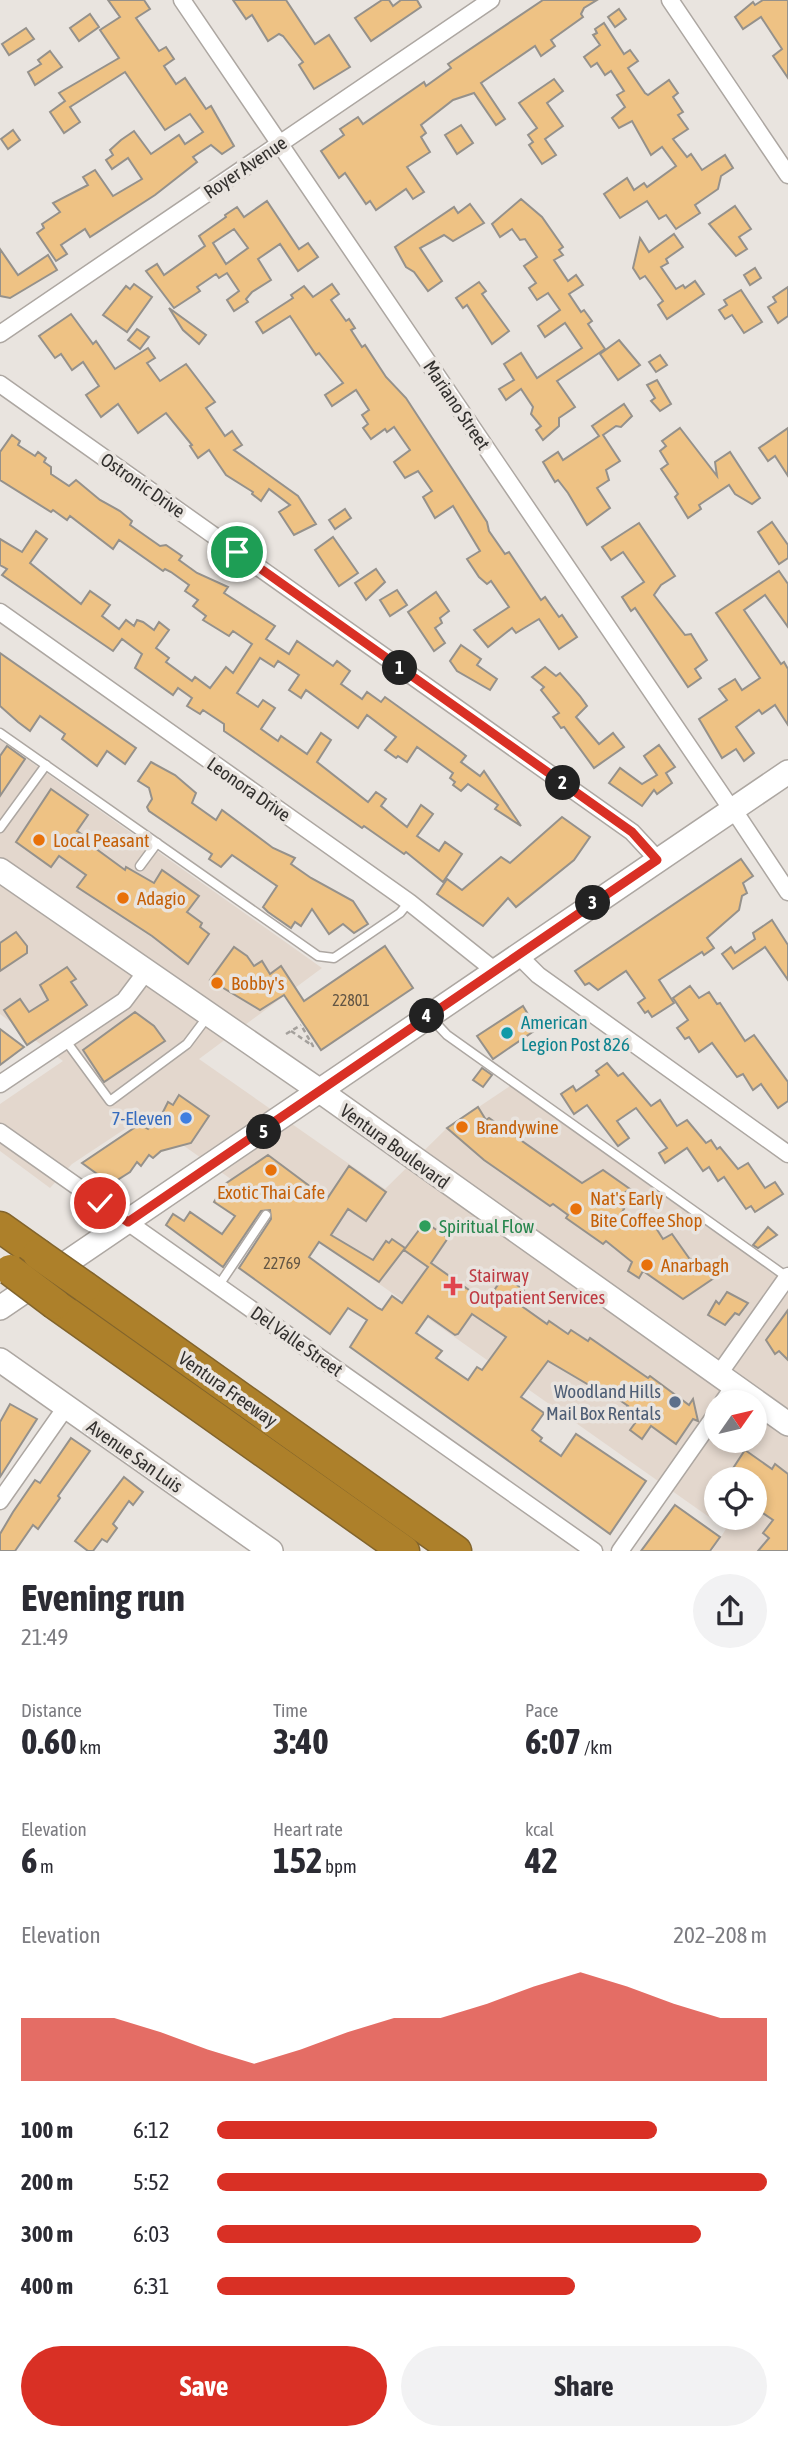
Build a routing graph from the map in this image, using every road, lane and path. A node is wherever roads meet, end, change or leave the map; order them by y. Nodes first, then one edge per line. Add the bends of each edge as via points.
1 (182, 0) edge
2 (491, 0) edge
3 (670, 0) edge
4 (279, 143) junction
5 (788, 175) edge
6 (0, 334) edge
7 (0, 384) edge
8 (0, 612) edge
9 (0, 733) edge
10 (46, 765) junction
11 (788, 772) edge
12 (732, 810) junction
13 (0, 828) edge
14 (157, 843) junction
15 (657, 860) junction
16 (140, 866) dead end
17 (0, 870) edge
18 (788, 892) edge
19 (409, 902) junction
20 (518, 955) junction
21 (494, 970) junction
22 (145, 973) junction
23 (208, 1016) junction
24 (429, 1016) junction
25 (291, 1031) junction
26 (286, 1034) dead end
27 (66, 1041) junction
28 (0, 1084) edge
29 (320, 1091) junction
30 (0, 1132) edge
31 (788, 1154) edge
32 (266, 1215) dead end
33 (128, 1222) junction
34 (0, 1227) edge
35 (5, 1266) edge
36 (788, 1277) edge
37 (219, 1285) junction
38 (0, 1308) edge
39 (0, 1360) edge
40 (725, 1387) edge
41 (66, 1407) junction
42 (786, 1417) edge
43 (704, 1431) edge
44 (0, 1501) edge
45 (271, 1551) edge
46 (404, 1551) edge
47 (456, 1551) edge
48 (594, 1551) edge
49 (620, 1551) edge

1 - 4 street, Mariano Street
2 - 4 street, Royer Avenue
3 - 5 street
4 - 6 street, Royer Avenue
4 - 12 street, Mariano Street
7 - 15 street, Ostronic Drive via 632,832
8 - 19 street, Leonora Drive
9 - 10 lane
10 - 13 lane
10 - 14 lane
11 - 12 main road
12 - 15 main road
12 - 18 street, Mariano Street
14 - 16 lane
14 - 19 lane via 327,959
15 - 20 main road
17 - 22 main road, Ventura Boulevard
19 - 21 street, Leonora Drive
20 - 21 main road
20 - 31 street via 538,975
21 - 24 main road
22 - 23 main road, Ventura Boulevard
22 - 27 street via 124,1001
23 - 27 lane via 187,1044 110,1101
23 - 29 main road, Ventura Boulevard
24 - 29 main road
24 - 36 lane via 447,1035
25 - 25 path via 301,1025 314,1045
25 - 26 path
27 - 28 street
29 - 33 main road
29 - 40 main road, Ventura Boulevard
30 - 33 street, Del Valle Street
32 - 37 lane
33 - 37 street, Del Valle Street
33 - 38 main road
34 - 47 highway, Ventura Freeway, bridge
35 - 46 highway, Ventura Freeway, bridge
36 - 40 street
37 - 48 street, Del Valle Street
39 - 41 main road, Avenue San Luis
40 - 42 main road, Ventura Boulevard
41 - 44 street
41 - 45 main road, Avenue San Luis
43 - 49 street

